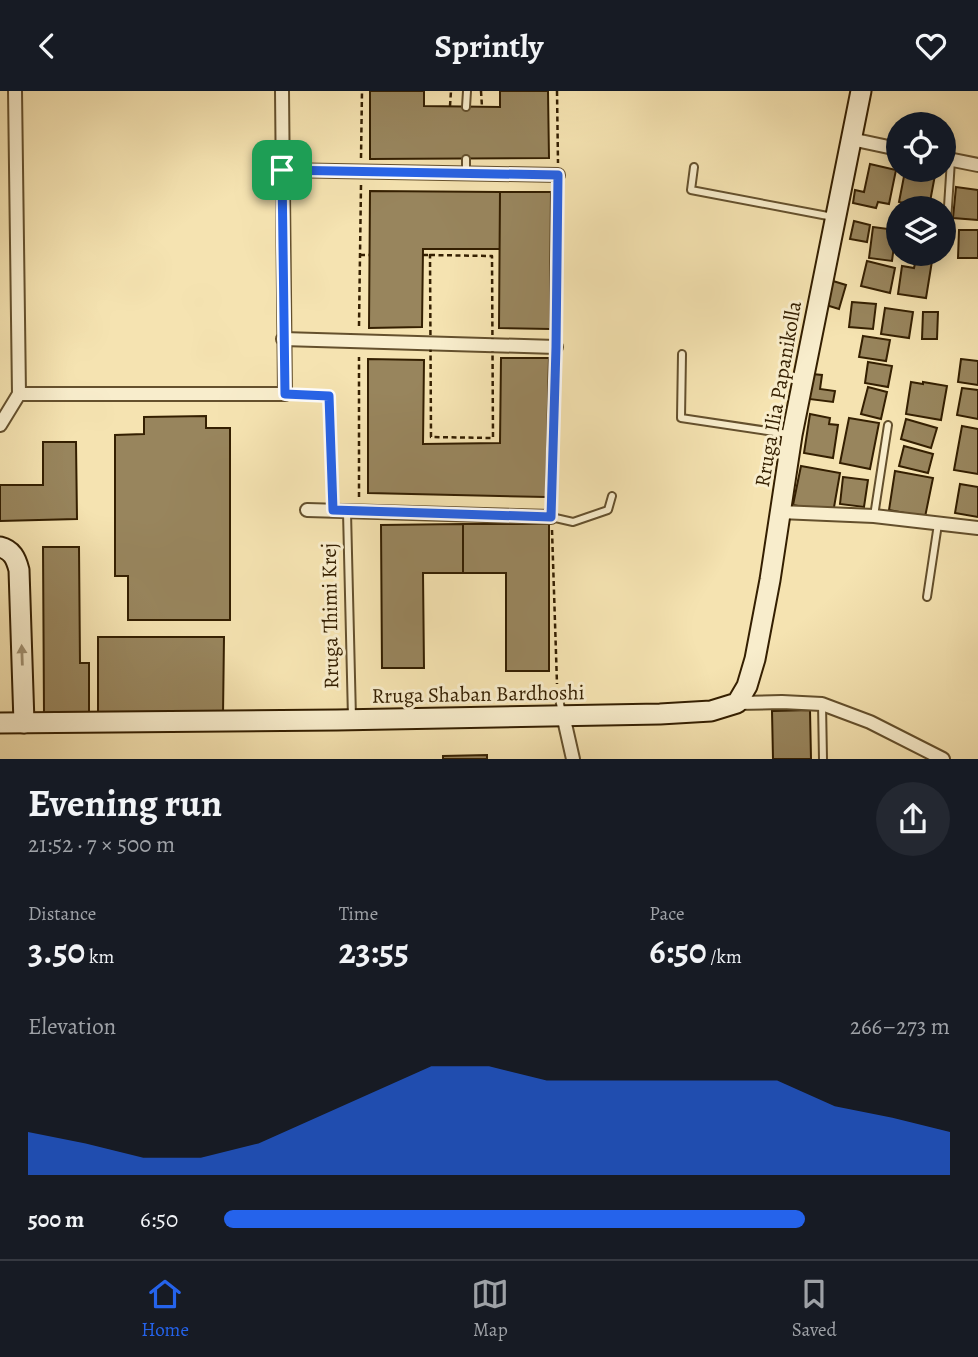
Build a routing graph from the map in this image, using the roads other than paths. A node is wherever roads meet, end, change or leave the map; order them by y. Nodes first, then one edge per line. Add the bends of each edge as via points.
1 (15, 91) edge
2 (282, 91) edge
3 (467, 91) edge
4 (861, 91) edge
5 (467, 107) dead end
6 (851, 139) junction
7 (886, 146) edge
8 (467, 159) dead end
9 (956, 161) edge
10 (978, 165) edge
11 (695, 167) dead end
12 (282, 170) junction
13 (467, 173) junction
14 (558, 175) road end
15 (835, 217) junction
16 (283, 339) junction
17 (556, 347) road end
18 (681, 354) dead end
19 (19, 394) junction
20 (285, 394) junction
21 (0, 425) edge
22 (888, 425) dead end
23 (792, 435) junction
24 (612, 496) dead end
25 (307, 510) dead end
26 (333, 510) junction
27 (353, 511) junction
28 (780, 512) junction
29 (874, 516) junction
30 (551, 517) joint
31 (938, 524) junction
32 (978, 528) edge
33 (0, 547) edge
34 (928, 597) dead end
35 (558, 694) road end
36 (737, 703) junction
37 (822, 704) junction
38 (563, 715) junction
39 (352, 720) junction
40 (0, 723) edge
41 (24, 723) junction
42 (573, 758) edge
43 (823, 758) edge
44 (943, 758) edge

1 - 19 street
2 - 12 street
3 - 5 lane
4 - 6 street, Rruga Ilia Papanikolla
6 - 7 street
6 - 15 street, Rruga Ilia Papanikolla
8 - 13 lane
9 - 10 street
11 - 15 lane via 691,190
12 - 13 street
12 - 16 street
13 - 14 street
15 - 23 street, Rruga Ilia Papanikolla
16 - 17 street via 430,343 492,352
16 - 20 street
18 - 23 lane via 681,418
19 - 20 street
19 - 21 street
20 - 26 lane via 329,396
22 - 29 lane
23 - 28 street, Rruga Ilia Papanikolla
24 - 30 lane via 607,510 573,522
25 - 26 street
26 - 27 street
27 - 30 street
27 - 39 lane, Rruga Thimi Krej
28 - 29 street
28 - 36 street, Rruga Ilia Papanikolla via 755,659
29 - 31 street
31 - 32 street
31 - 34 lane
41 -> 33 street via 19,569 12,553
35 - 38 lane
36 - 37 street, Rruga Shaban Bardhoshi
36 - 38 street, Rruga Shaban Bardhoshi via 711,711
37 - 43 lane
37 - 44 street, Rruga Shaban Bardhoshi
38 - 39 street, Rruga Shaban Bardhoshi
38 - 42 street
39 - 41 street, Rruga Shaban Bardhoshi
40 - 41 street, Rruga Shaban Bardhoshi

